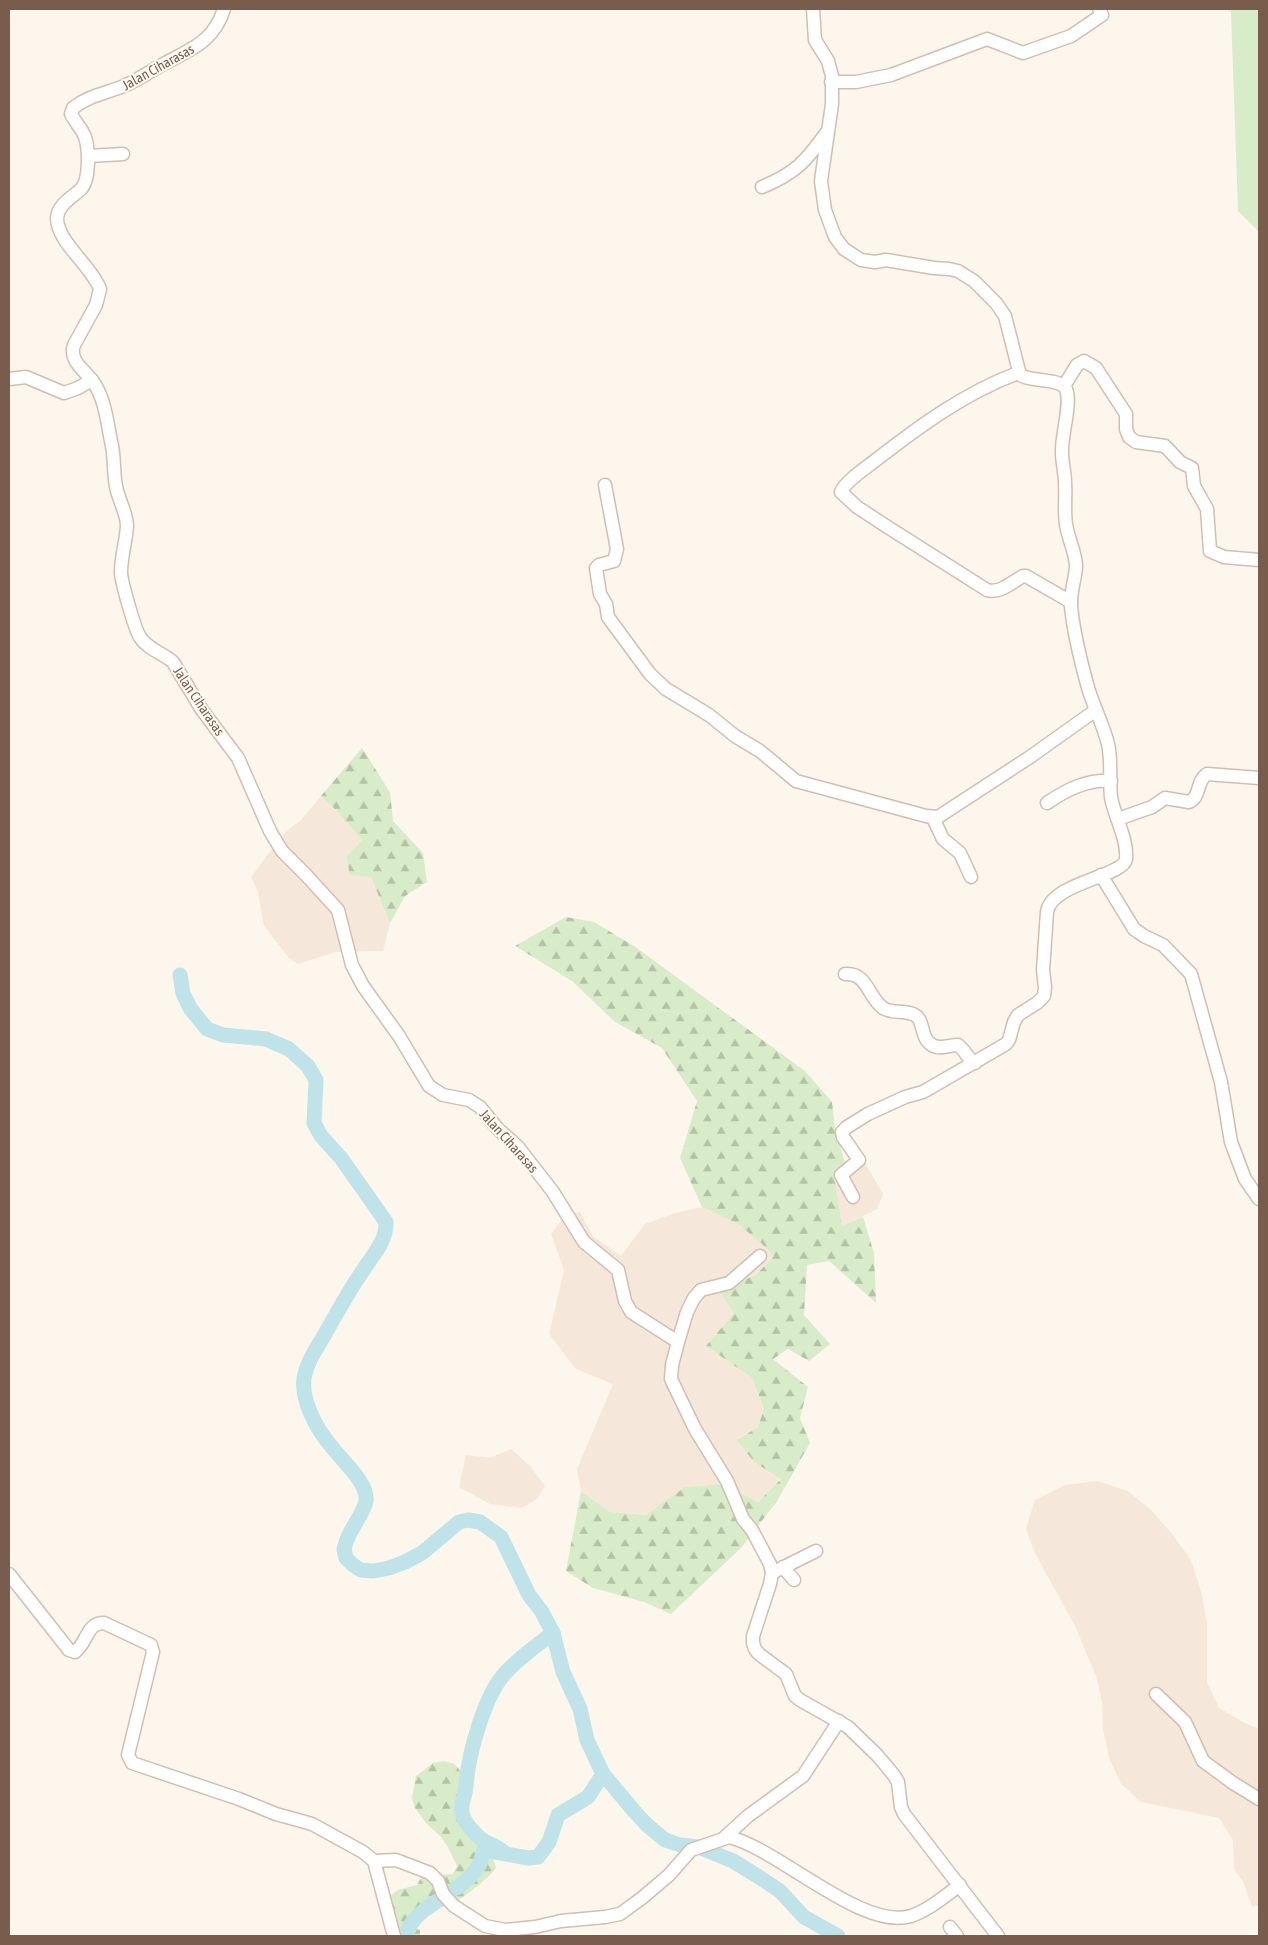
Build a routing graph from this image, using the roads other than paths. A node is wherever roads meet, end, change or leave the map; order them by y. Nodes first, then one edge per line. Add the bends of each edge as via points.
1 (224, 9) edge
2 (813, 9) edge
3 (1099, 9) edge
4 (832, 82) junction
5 (828, 130) junction
6 (123, 154) dead end
7 (88, 156) junction
8 (762, 187) dead end
9 (1018, 373) junction
10 (9, 379) edge
11 (92, 380) junction
12 (1064, 386) junction
13 (605, 485) dead end
14 (1259, 560) edge
15 (1071, 602) junction
16 (1096, 710) junction
17 (1259, 778) edge
18 (1111, 781) junction
19 (1048, 803) dead end
20 (933, 818) junction
21 (1118, 819) junction
22 (1101, 875) junction
23 (970, 877) dead end
24 (844, 974) dead end
25 (975, 1063) junction
26 (853, 1197) dead end
27 (1259, 1199) edge
28 (760, 1256) dead end
29 (678, 1342) junction
30 (816, 1551) dead end
31 (778, 1570) junction
32 (9, 1574) edge
33 (794, 1580) dead end
34 (1156, 1694) dead end
35 (839, 1721) junction
36 (1259, 1799) edge
37 (718, 1840) junction
38 (374, 1861) junction
39 (960, 1885) junction
40 (394, 1936) edge
41 (998, 1936) edge

1 - 7 street, Jalan Ciharasas via 218,24 194,49 129,84 98,94 73,108 72,114 85,137
2 - 4 street via 815,40 828,61
3 - 4 street via 1102,15 1070,36 1023,54 987,39 891,75 856,82
4 - 5 street
5 - 8 street via 799,167
5 - 9 street via 822,189 825,210 839,243 861,260 886,260 949,269 974,281 1005,316
6 - 7 street
7 - 11 street, Jalan Ciharasas via 87,180 67,200 57,216 65,240 89,269 100,289 96,305 73,350 74,359
9 - 12 street via 1027,379
9 - 15 street via 998,380 941,412 864,469 841,492 857,507 987,590 1000,590 1026,576
10 - 11 street via 30,378 64,392
11 - 29 street, Jalan Ciharasas via 102,396 114,453 116,484 126,526 122,582 139,637 168,657 177,668 202,710 234,751 282,851 338,910 352,964 363,986 399,1036 429,1086 443,1095 469,1100 480,1107 518,1147 553,1192 584,1242 618,1270 625,1302 631,1312
12 - 14 street via 1079,363 1084,361 1096,368 1126,414 1129,437 1136,442 1165,446 1180,462 1192,468 1194,486 1207,509 1210,551 1224,557
12 - 15 street via 1067,397 1062,449 1066,522 1076,566
13 - 20 street via 617,549 614,560 596,568 600,594 608,617 650,674 666,689 760,751 796,781
15 - 16 street via 1087,685
16 - 18 street via 1108,744
16 - 20 street via 944,815
17 - 21 street via 1207,774 1202,778 1193,801 1165,798 1152,807
18 - 19 street via 1089,782
18 - 21 street
20 - 23 street via 943,839 960,853
21 - 22 street via 1126,859 1120,866
22 - 25 street via 1060,894 1049,905 1044,996 1037,1004 1018,1014 1006,1044
22 - 27 street via 1134,929 1163,945 1191,974 1221,1082 1231,1142 1245,1179
24 - 25 street via 860,977 890,1012 912,1014 918,1018 923,1034 933,1046 960,1046
25 - 26 street via 923,1092 884,1106 842,1132 859,1160 841,1175
28 - 29 street via 729,1283 705,1288 698,1294 687,1312
29 - 31 street via 671,1373 674,1386 727,1481 743,1519
30 - 31 street
31 - 33 street
31 - 35 street via 753,1636 755,1649 786,1674 800,1700
32 - 38 street via 69,1650 75,1652 80,1648 90,1628 99,1622 151,1646 153,1652 128,1755 132,1763 312,1824
34 - 36 street via 1185,1722 1203,1761
35 - 37 street via 803,1776
35 - 39 street via 894,1774 904,1814
37 - 38 street via 693,1849 669,1875 620,1914 499,1930 476,1922 454,1906 430,1873 396,1860
37 - 39 street via 733,1838 752,1846 851,1903 891,1918 914,1915
38 - 40 street
39 - 41 street

